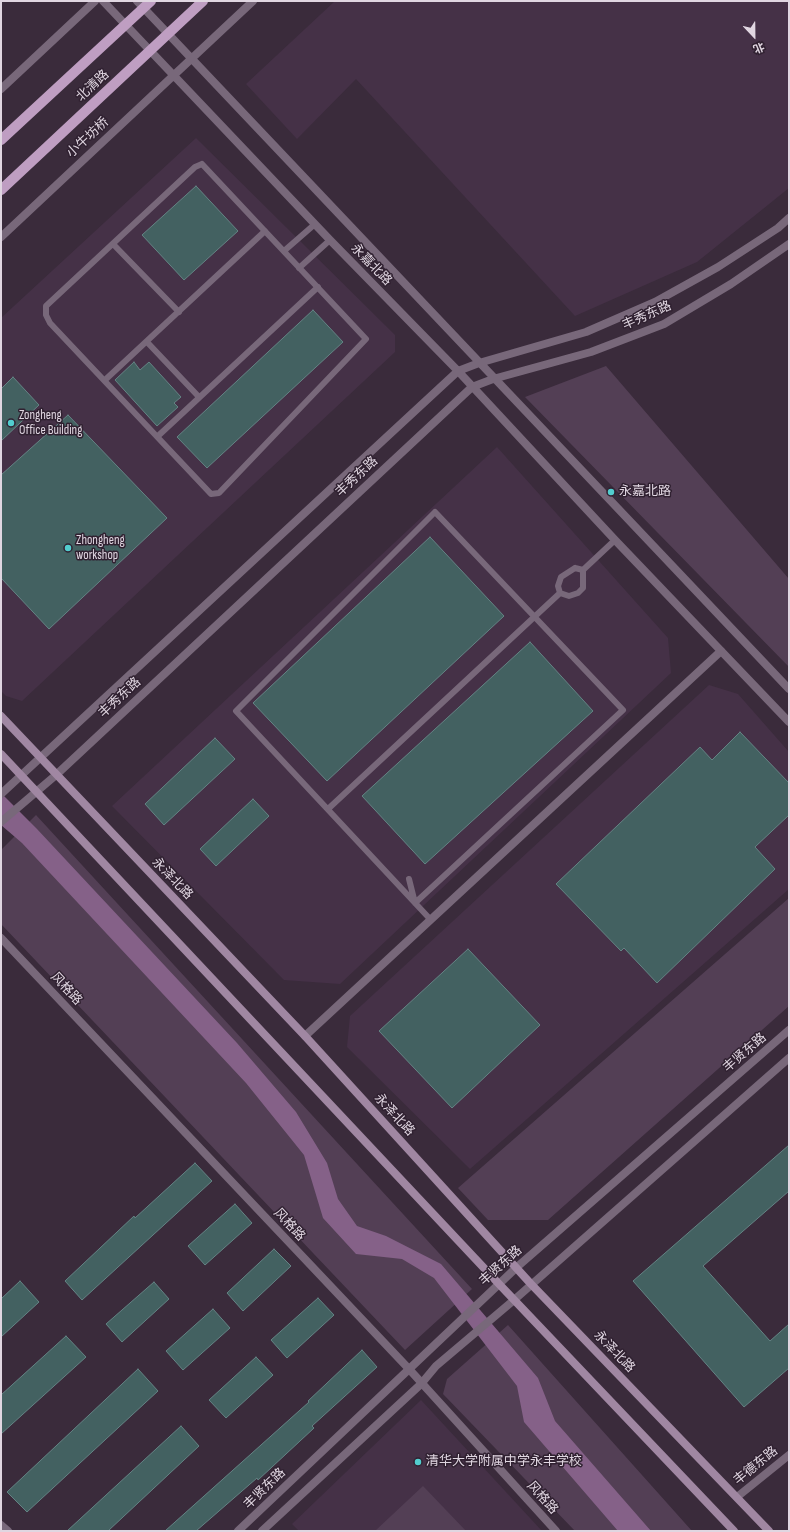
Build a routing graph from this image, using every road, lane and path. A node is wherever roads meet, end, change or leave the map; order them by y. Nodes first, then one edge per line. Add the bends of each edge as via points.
1 (95, 1) edge
2 (103, 1) edge
3 (203, 1) edge
4 (253, 1) edge
5 (144, 3) edge
6 (126, 24) junction
7 (169, 33) junction
8 (150, 50) junction
9 (192, 58) junction
10 (174, 74) junction
11 (1, 89) edge
12 (1, 140) edge
13 (1, 190) edge
14 (789, 218) edge
15 (315, 224) junction
16 (265, 231) junction
17 (1, 237) edge
18 (330, 240) junction
19 (113, 244) junction
20 (789, 244) edge
21 (284, 251) junction
22 (300, 268) junction
23 (318, 287) junction
24 (179, 312) junction
25 (147, 342) junction
26 (479, 363) junction
27 (458, 371) junction
28 (493, 378) junction
29 (105, 380) junction
30 (472, 387) junction
31 (199, 397) junction
32 (158, 436) junction
33 (615, 540) junction
34 (583, 570) junction
35 (560, 593) junction
36 (536, 618) junction
37 (721, 651) junction
38 (789, 689) edge
39 (1, 716) edge
40 (789, 722) edge
41 (1, 754) edge
42 (41, 758) junction
43 (56, 775) junction
44 (21, 776) junction
45 (4, 791) edge
46 (36, 792) junction
47 (328, 809) junction
48 (1, 822) edge
49 (409, 879) dead end
50 (415, 903) junction
51 (430, 919) junction
52 (1, 938) edge
53 (789, 1030) edge
54 (305, 1036) junction
55 (789, 1058) edge
56 (517, 1267) junction
57 (499, 1284) junction
58 (531, 1284) junction
59 (514, 1300) junction
60 (409, 1369) junction
61 (421, 1384) junction
62 (789, 1455) edge
63 (737, 1497) junction
64 (1, 1525) edge
65 (8, 1531) edge
66 (238, 1531) edge
67 (262, 1531) edge
68 (556, 1531) edge
69 (734, 1531) edge
70 (768, 1531) edge

1 - 11 street
2 - 6 street, 永嘉北路
3 - 7 main road, 北清路
4 - 9 street
5 - 6 main road, 北清路
5 - 7 street, 永嘉北路
6 - 8 street, 永嘉北路
6 - 12 main road, 北清路
7 - 8 main road, 北清路
7 - 9 street, 永嘉北路
8 - 10 street, 永嘉北路
8 - 13 main road, 北清路
9 - 10 street, 小牛坊桥
9 - 26 street, 永嘉北路
10 - 15 street, 永嘉北路
10 - 17 street, 小牛坊桥
14 - 26 street, 丰秀东路 via 718,267 655,302 586,332
15 - 18 street, 永嘉北路
15 - 21 lane
16 - 19 lane via 202,164 195,167
16 - 21 lane
16 - 24 lane
18 - 22 lane
18 - 27 street, 永嘉北路
19 - 24 lane
19 - 29 lane via 46,306 50,323
20 - 28 street, 丰秀东路 via 731,284 664,324 591,352
21 - 22 lane
22 - 23 lane
23 - 31 lane
23 - 32 lane via 366,339 219,493 211,494
24 - 25 lane
25 - 29 lane
25 - 31 lane
26 - 27 street, 丰秀东路
26 - 28 street, 永嘉北路
27 - 30 street, 永嘉北路
27 - 42 street, 丰秀东路
28 - 30 street, 丰秀东路
28 - 38 street, 永嘉北路
29 - 32 lane
30 - 33 street, 永嘉北路
30 - 43 street, 丰秀东路
31 - 32 lane
33 - 34 lane
33 - 37 street, 永嘉北路
34 - 35 lane via 575,568 561,577 558,586
34 - 35 lane via 583,588 578,593 569,596
35 - 36 lane
36 - 47 lane
36 - 47 lane via 435,512 236,711
36 - 50 lane via 623,710
37 - 40 street, 永嘉北路
37 - 51 street
39 - 42 main road, 永泽北路
41 - 44 main road
42 - 43 main road, 永泽北路
42 - 44 street, 丰秀东路
43 - 46 street, 丰秀东路
43 - 54 main road, 永泽北路
44 - 45 street, 丰秀东路
44 - 46 main road
46 - 48 street, 丰秀东路
46 - 57 main road
47 - 50 lane
49 - 50 lane
50 - 51 lane
51 - 54 street
52 - 60 street, 风格路
53 - 56 street, 丰贤东路
54 - 56 main road, 永泽北路
55 - 58 street
56 - 57 street, 丰贤东路
56 - 58 main road, 永泽北路
57 - 59 main road
57 - 60 street, 丰贤东路
58 - 59 street
58 - 63 main road, 永泽北路
59 - 61 street via 436,1366
59 - 69 main road
60 - 61 street, 风格路
60 - 66 street, 丰贤东路
61 - 67 street
61 - 68 street, 风格路
62 - 63 street, 丰德东路
63 - 70 main road, 永泽北路
64 - 65 street

